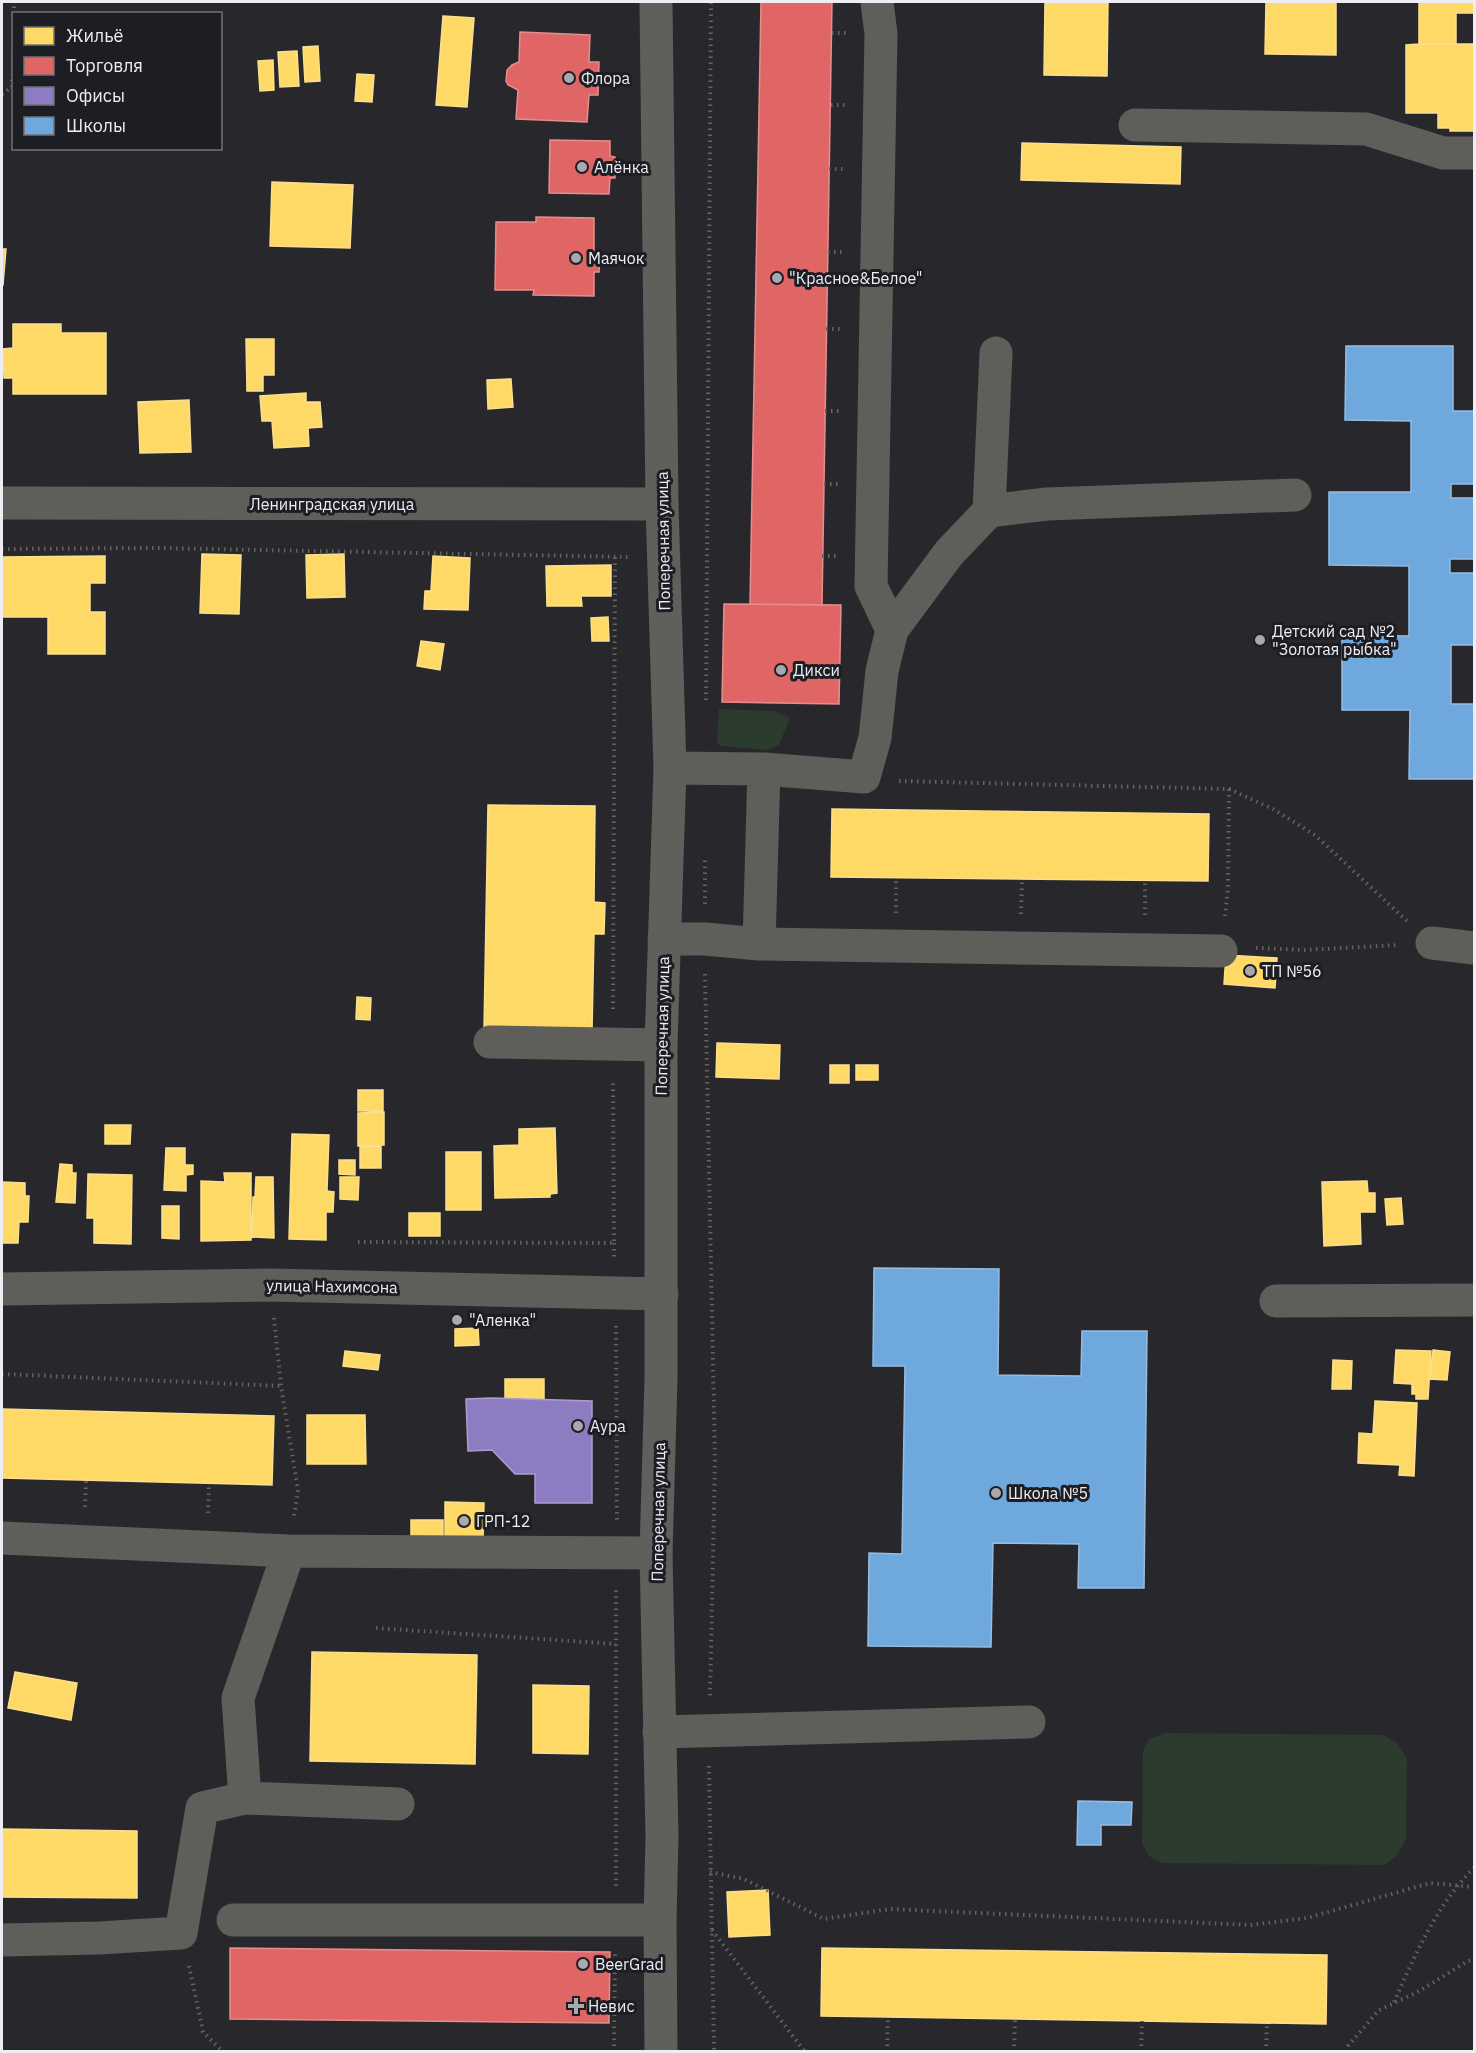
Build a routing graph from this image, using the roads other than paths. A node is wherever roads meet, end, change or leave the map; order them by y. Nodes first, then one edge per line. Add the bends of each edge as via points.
1 (656, 2) edge
2 (877, 2) edge
3 (1135, 125) dead end
4 (1474, 153) edge
5 (996, 353) dead end
6 (1295, 495) dead end
7 (2, 503) edge
8 (662, 504) junction
9 (988, 511) junction
10 (892, 630) junction
11 (670, 768) junction
12 (764, 769) junction
13 (664, 939) junction
14 (759, 944) junction
15 (1432, 944) road end
16 (1474, 948) edge
17 (1221, 951) road end
18 (490, 1042) dead end
19 (661, 1045) junction
20 (2, 1288) edge
21 (662, 1294) junction
22 (1474, 1300) edge
23 (1276, 1301) dead end
24 (2, 1538) edge
25 (289, 1551) junction
26 (656, 1553) junction
27 (1029, 1722) dead end
28 (659, 1732) junction
29 (245, 1798) junction
30 (398, 1804) dead end
31 (233, 1920) dead end
32 (660, 1920) junction
33 (2, 1940) edge
34 (661, 2052) edge

1 - 8 main road, Поперечная улица
2 - 10 street via 881,34 871,586
3 - 4 street via 1366,129 1443,153
5 - 9 street
6 - 9 street via 1047,504
7 - 8 street, Ленинградская улица
8 - 11 main road, Поперечная улица
9 - 10 street via 949,553
10 - 12 street via 882,671 875,738 864,777
11 - 12 street
11 - 13 main road, Поперечная улица
12 - 14 street
13 - 14 street
13 - 19 main road, Поперечная улица
14 - 17 street
15 - 16 street
18 - 19 street
19 - 21 main road, Поперечная улица
20 - 21 street, улица Нахимсона via 270,1285
21 - 26 main road, Поперечная улица
22 - 23 street
24 - 25 street
25 - 26 street
25 - 29 street via 238,1698
26 - 28 main road, Поперечная улица
27 - 28 street
28 - 32 main road, Поперечная улица
29 - 30 street
29 - 33 street via 202,1808 182,1934
31 - 32 street
32 - 34 main road, Поперечная улица

